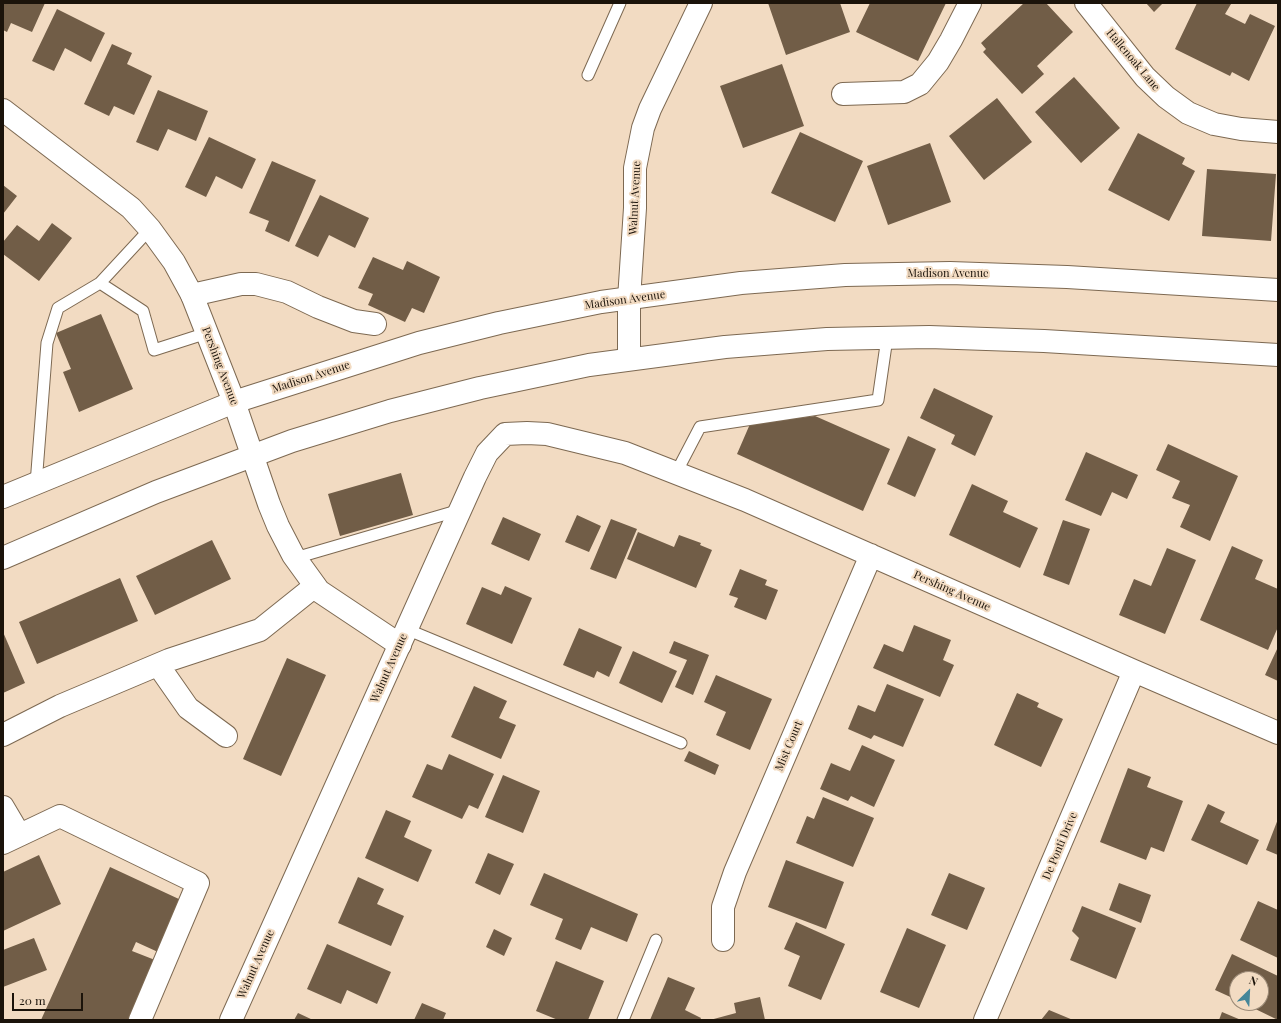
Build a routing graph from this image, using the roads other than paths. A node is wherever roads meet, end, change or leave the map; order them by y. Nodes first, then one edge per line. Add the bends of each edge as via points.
1 (620, 3) edge
2 (701, 3) edge
3 (970, 3) edge
4 (1086, 3) edge
5 (588, 75) dead end
6 (843, 94) dead end
7 (3, 110) edge
8 (1278, 132) edge
9 (150, 229) junction
10 (100, 283) junction
11 (1278, 290) edge
12 (192, 294) junction
13 (629, 299) junction
14 (375, 324) dead end
15 (207, 333) junction
16 (886, 338) junction
17 (1278, 355) edge
18 (629, 359) junction
19 (234, 402) junction
20 (625, 453) joint
21 (252, 455) junction
22 (676, 473) junction
23 (36, 484) junction
24 (3, 497) edge
25 (460, 510) junction
26 (871, 555) junction
27 (3, 558) edge
28 (295, 558) junction
29 (315, 586) junction
30 (403, 637) junction
31 (158, 665) junction
32 (1134, 671) junction
33 (1278, 733) edge
34 (3, 735) edge
35 (226, 736) dead end
36 (681, 743) dead end
37 (3, 807) edge
38 (11, 839) edge
39 (656, 940) dead end
40 (723, 940) dead end
41 (140, 1020) edge
42 (231, 1020) edge
43 (623, 1020) edge
44 (985, 1020) edge

1 - 5 lane
2 - 13 street, Walnut Avenue via 650,108 643,128 635,168
3 - 6 street via 938,62 920,84 904,92
4 - 8 street, Hallenoak Lane via 1145,77 1166,97 1188,112 1214,124
7 - 9 street, Pershing Avenue via 131,208
9 - 10 lane
9 - 12 street, Pershing Avenue via 174,262
10 - 15 lane via 143,311 154,350
10 - 23 lane via 58,308 47,343
11 - 13 street, Madison Avenue via 1067,277 943,273 845,275 741,283
12 - 14 street via 241,284 256,284 287,292 354,321
12 - 15 street, Pershing Avenue
13 - 18 street, Walnut Avenue
13 - 19 street, Madison Avenue via 601,302 499,323 419,343
15 - 19 street, Pershing Avenue
16 - 17 street via 1044,341
16 - 18 street via 827,339 725,347
16 - 22 lane via 878,400 700,427
18 - 21 street via 480,388 398,409
19 - 21 street, Pershing Avenue
19 - 23 street, Madison Avenue
20 - 22 street, Pershing Avenue
20 - 25 street, Walnut Avenue via 547,434 505,434 487,454
21 - 27 street via 156,492
21 - 28 street, Pershing Avenue via 278,526
22 - 26 street, Pershing Avenue
23 - 24 street, Madison Avenue
25 - 28 lane
25 - 30 street, Walnut Avenue
26 - 32 street, Pershing Avenue
26 - 40 street, Mist Court via 735,872 723,907
28 - 29 street, Pershing Avenue
29 - 30 street, Pershing Avenue via 319,591
29 - 31 street via 260,630
30 - 36 lane
30 - 42 street, Walnut Avenue
31 - 34 street via 60,706
31 - 35 street via 188,708
32 - 33 street, Pershing Avenue
32 - 44 street, De Ponti Drive
37 - 38 street
38 - 41 street via 60,816 198,883
39 - 43 lane

